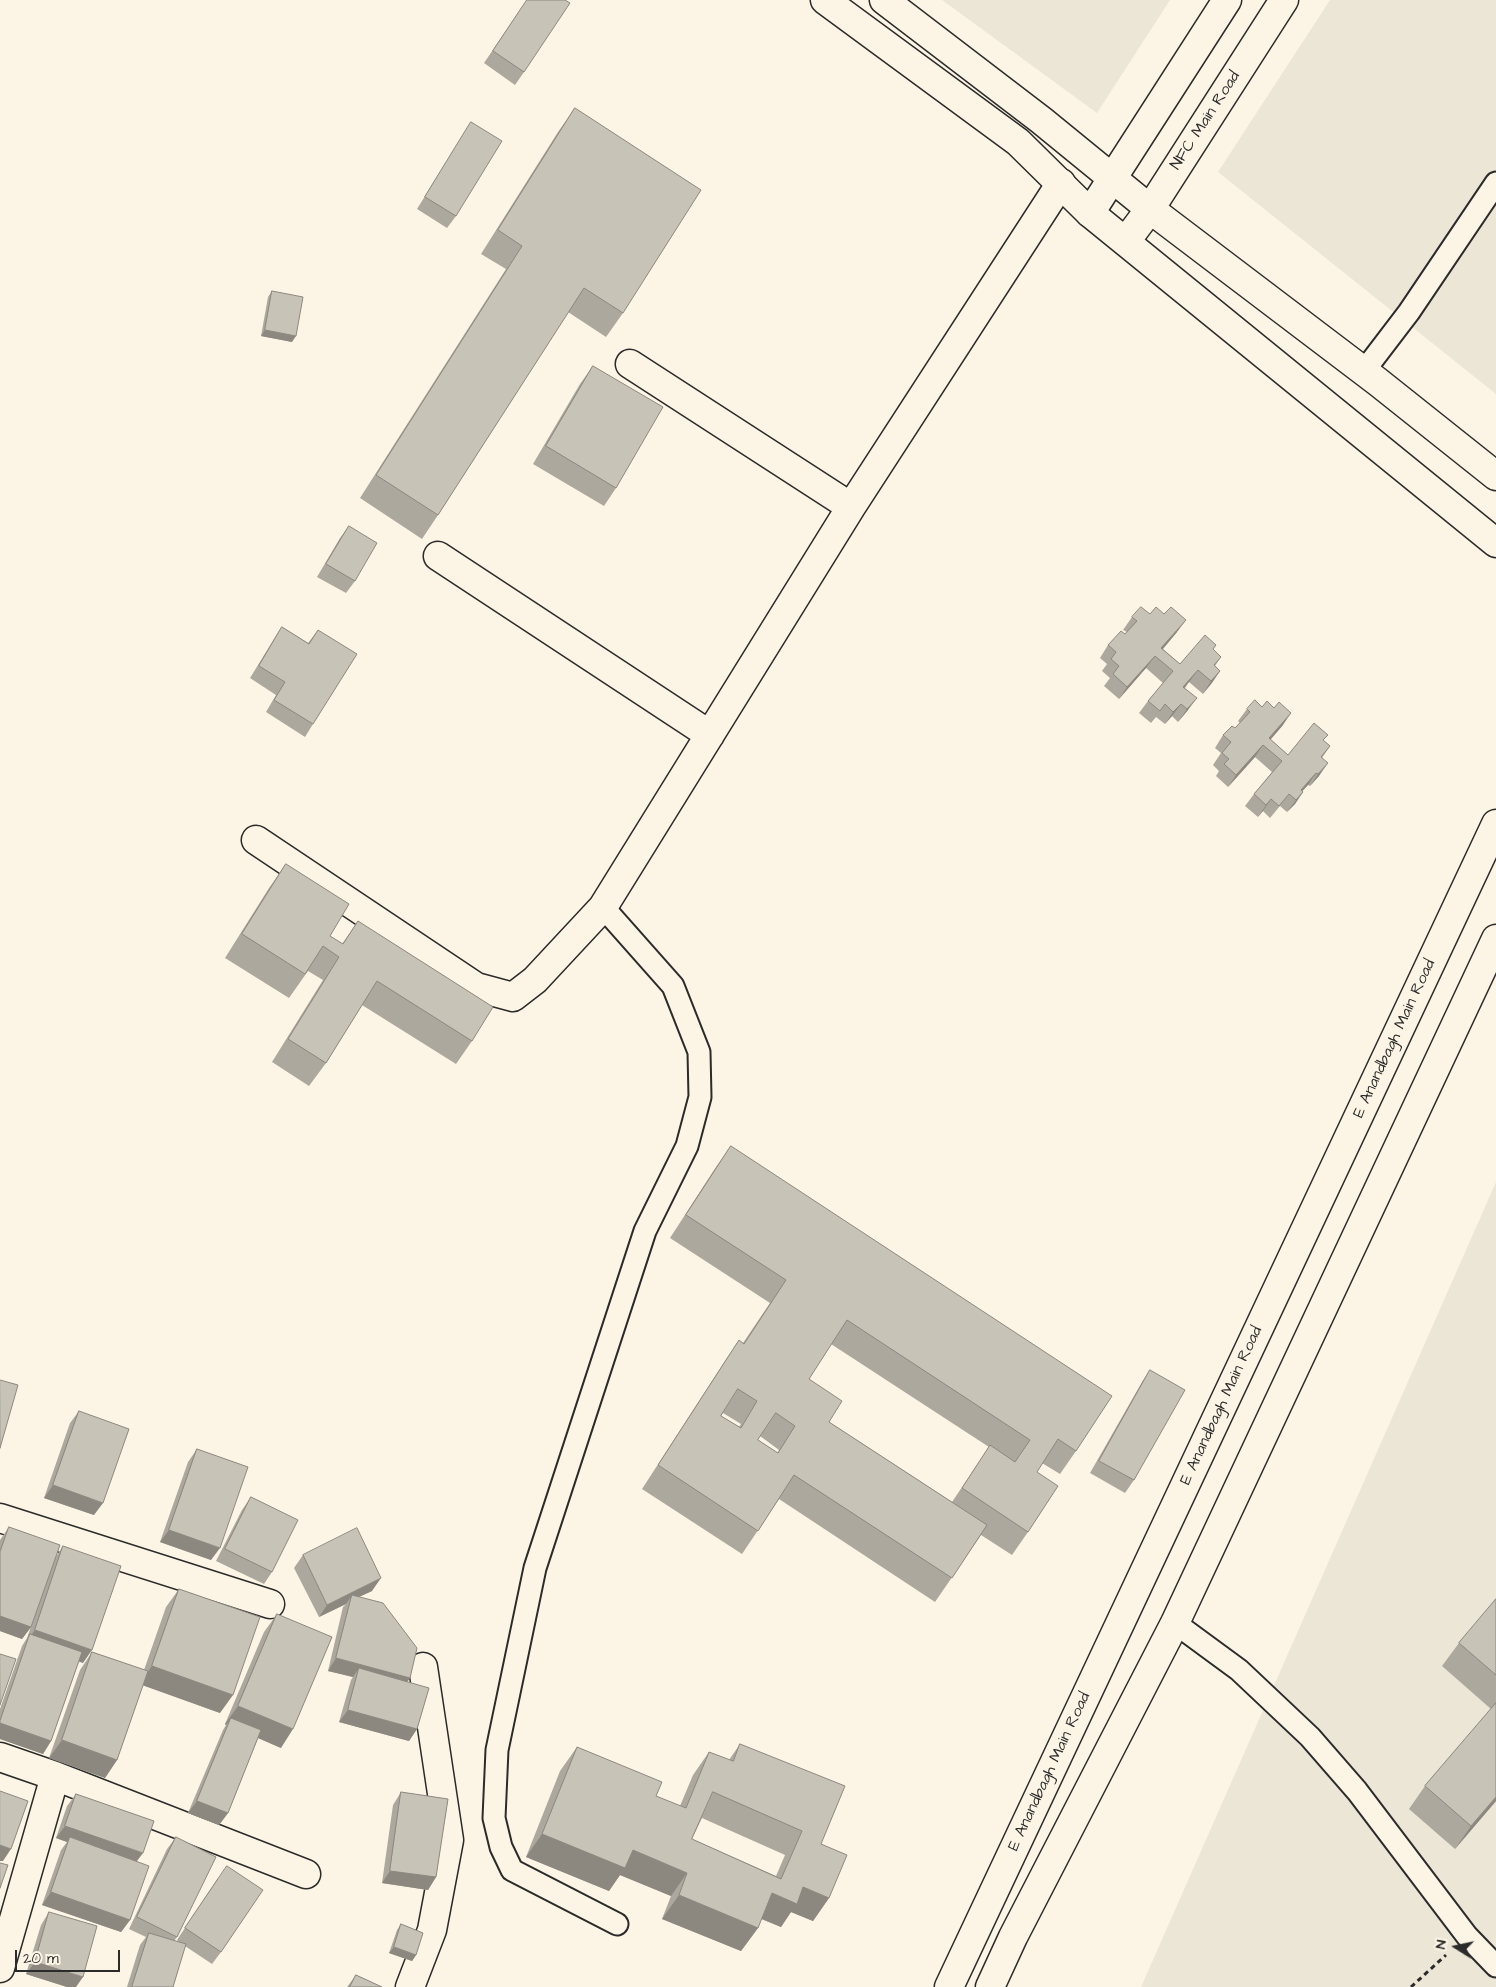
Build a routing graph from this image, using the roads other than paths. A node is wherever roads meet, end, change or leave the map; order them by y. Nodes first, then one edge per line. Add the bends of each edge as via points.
1 (825, 0) edge
2 (884, 0) edge
3 (1227, 0) edge
4 (1284, 0) edge
5 (1113, 179) junction
6 (1496, 182) edge
7 (1061, 183) junction
8 (1150, 209) junction
9 (1090, 213) junction
10 (1126, 241) junction
11 (630, 364) dead end
12 (1364, 371) junction
13 (1496, 476) edge
14 (851, 507) junction
15 (1496, 543) edge
16 (438, 556) dead end
17 (710, 735) junction
18 (1496, 824) edge
19 (256, 840) dead end
20 (603, 907) junction
21 (1496, 938) edge
22 (0, 1518) edge
23 (270, 1604) dead end
24 (1175, 1623) junction
25 (424, 1667) dead end
26 (0, 1757) edge
27 (55, 1776) junction
28 (306, 1874) dead end
29 (617, 1924) dead end
30 (1496, 1966) edge
31 (0, 1968) edge
32 (410, 1987) edge
33 (949, 1987) edge
34 (990, 1987) edge

1 - 7 street via 1018,142
2 - 5 street
3 - 5 street
4 - 8 street, NFC Main Road
5 - 8 street
5 - 9 street
6 - 12 lane via 1409,312
7 - 9 street
7 - 14 street
8 - 10 street, NFC Main Road
8 - 12 street
9 - 10 street
10 - 15 street
11 - 14 street
12 - 13 street
14 - 17 street
16 - 17 street
17 - 20 street
18 - 33 street, E Anandbagh Main Road
19 - 20 street via 476,987 513,997 535,980
20 - 29 lane via 673,986 699,1052 700,1097 687,1146 645,1232 535,1568 498,1750 494,1818 501,1847 512,1870
21 - 24 street
22 - 23 street
24 - 30 lane via 1239,1670 1310,1737 1357,1791 1467,1936
24 - 34 street
25 - 32 street via 449,1840 432,1930
26 - 27 street
27 - 28 street
27 - 31 street

